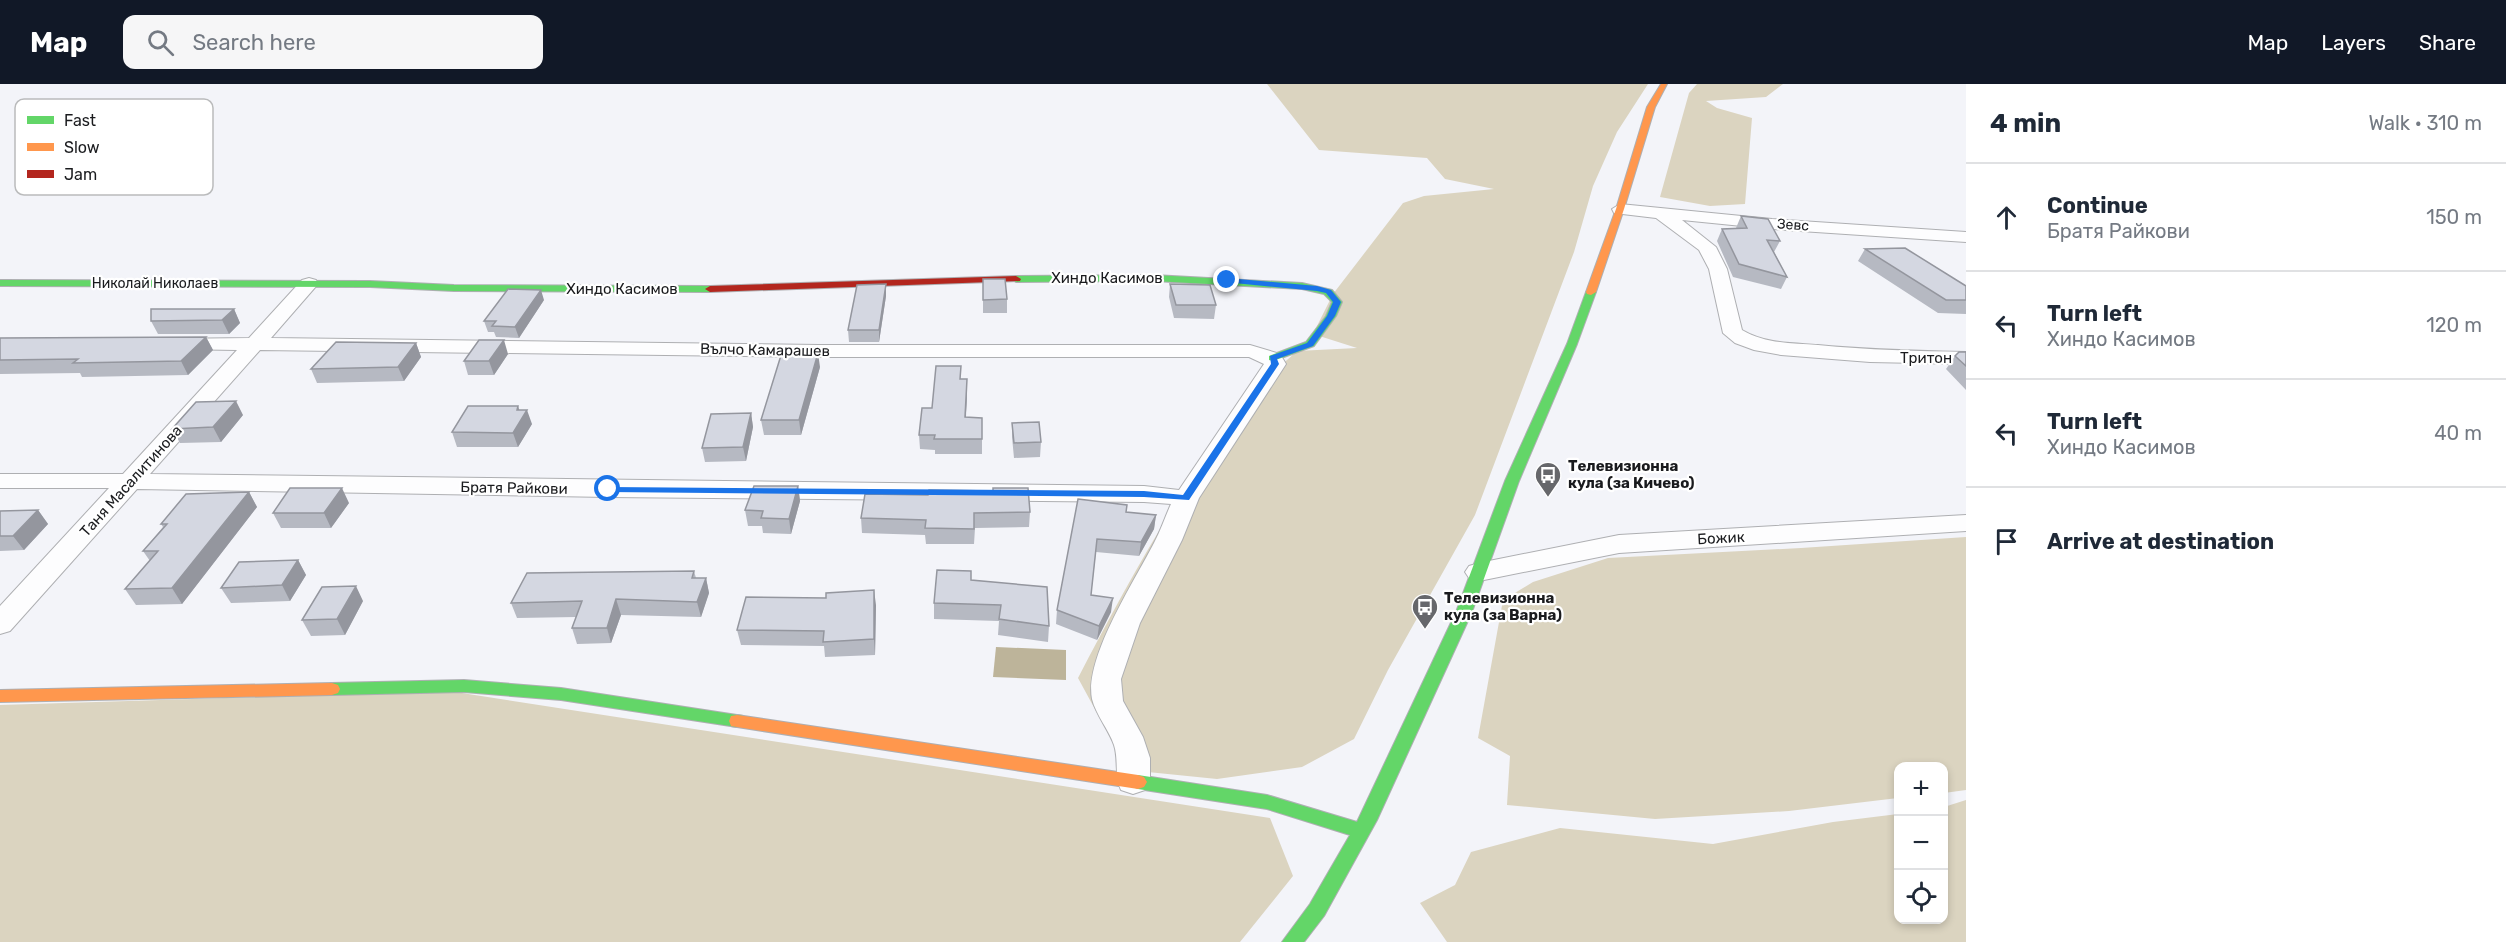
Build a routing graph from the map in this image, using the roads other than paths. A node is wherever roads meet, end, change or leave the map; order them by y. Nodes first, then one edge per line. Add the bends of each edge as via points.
1 (1664, 84) edge
2 (1620, 209) junction
3 (1660, 213) junction
4 (1966, 237) edge
5 (0, 283) edge
6 (309, 284) junction
7 (256, 342) junction
8 (152, 343) edge
9 (1273, 358) junction
10 (1966, 358) edge
11 (0, 481) edge
12 (130, 481) junction
13 (1186, 498) junction
14 (1966, 523) edge
15 (1479, 572) junction
16 (0, 624) edge
17 (0, 696) edge
18 (1133, 780) junction
19 (1361, 831) junction
20 (1292, 942) edge

1 - 2 street via 1651,107
2 - 3 street, Зевс
2 - 15 street via 1572,344 1512,481
3 - 4 street, Зевс
3 - 10 street, Тритон via 1707,247 1718,269 1733,333 1745,341 1769,347 1885,358
5 - 6 street, Николай Николаев
6 - 7 street, Таня Масалитинова
6 - 9 street, Хиндо Касимов via 691,290 1103,278 1227,280 1329,292 1337,302 1310,344
7 - 8 street, Вълчо Камарашев
7 - 9 street, Вълчо Камарашев via 819,351 1250,351
7 - 12 street, Таня Масалитинова
9 - 13 street via 1275,364
11 - 12 street, Братя Райкови
12 - 13 street, Братя Райкови via 1144,494
12 - 16 street, Таня Масалитинова
13 - 18 street via 1126,623 1106,679 1108,701 1134,758
14 - 15 street, Божик via 1619,544
15 - 19 street
17 - 18 street via 475,687 561,694
18 - 19 street via 1267,802
19 - 20 street via 1317,910

